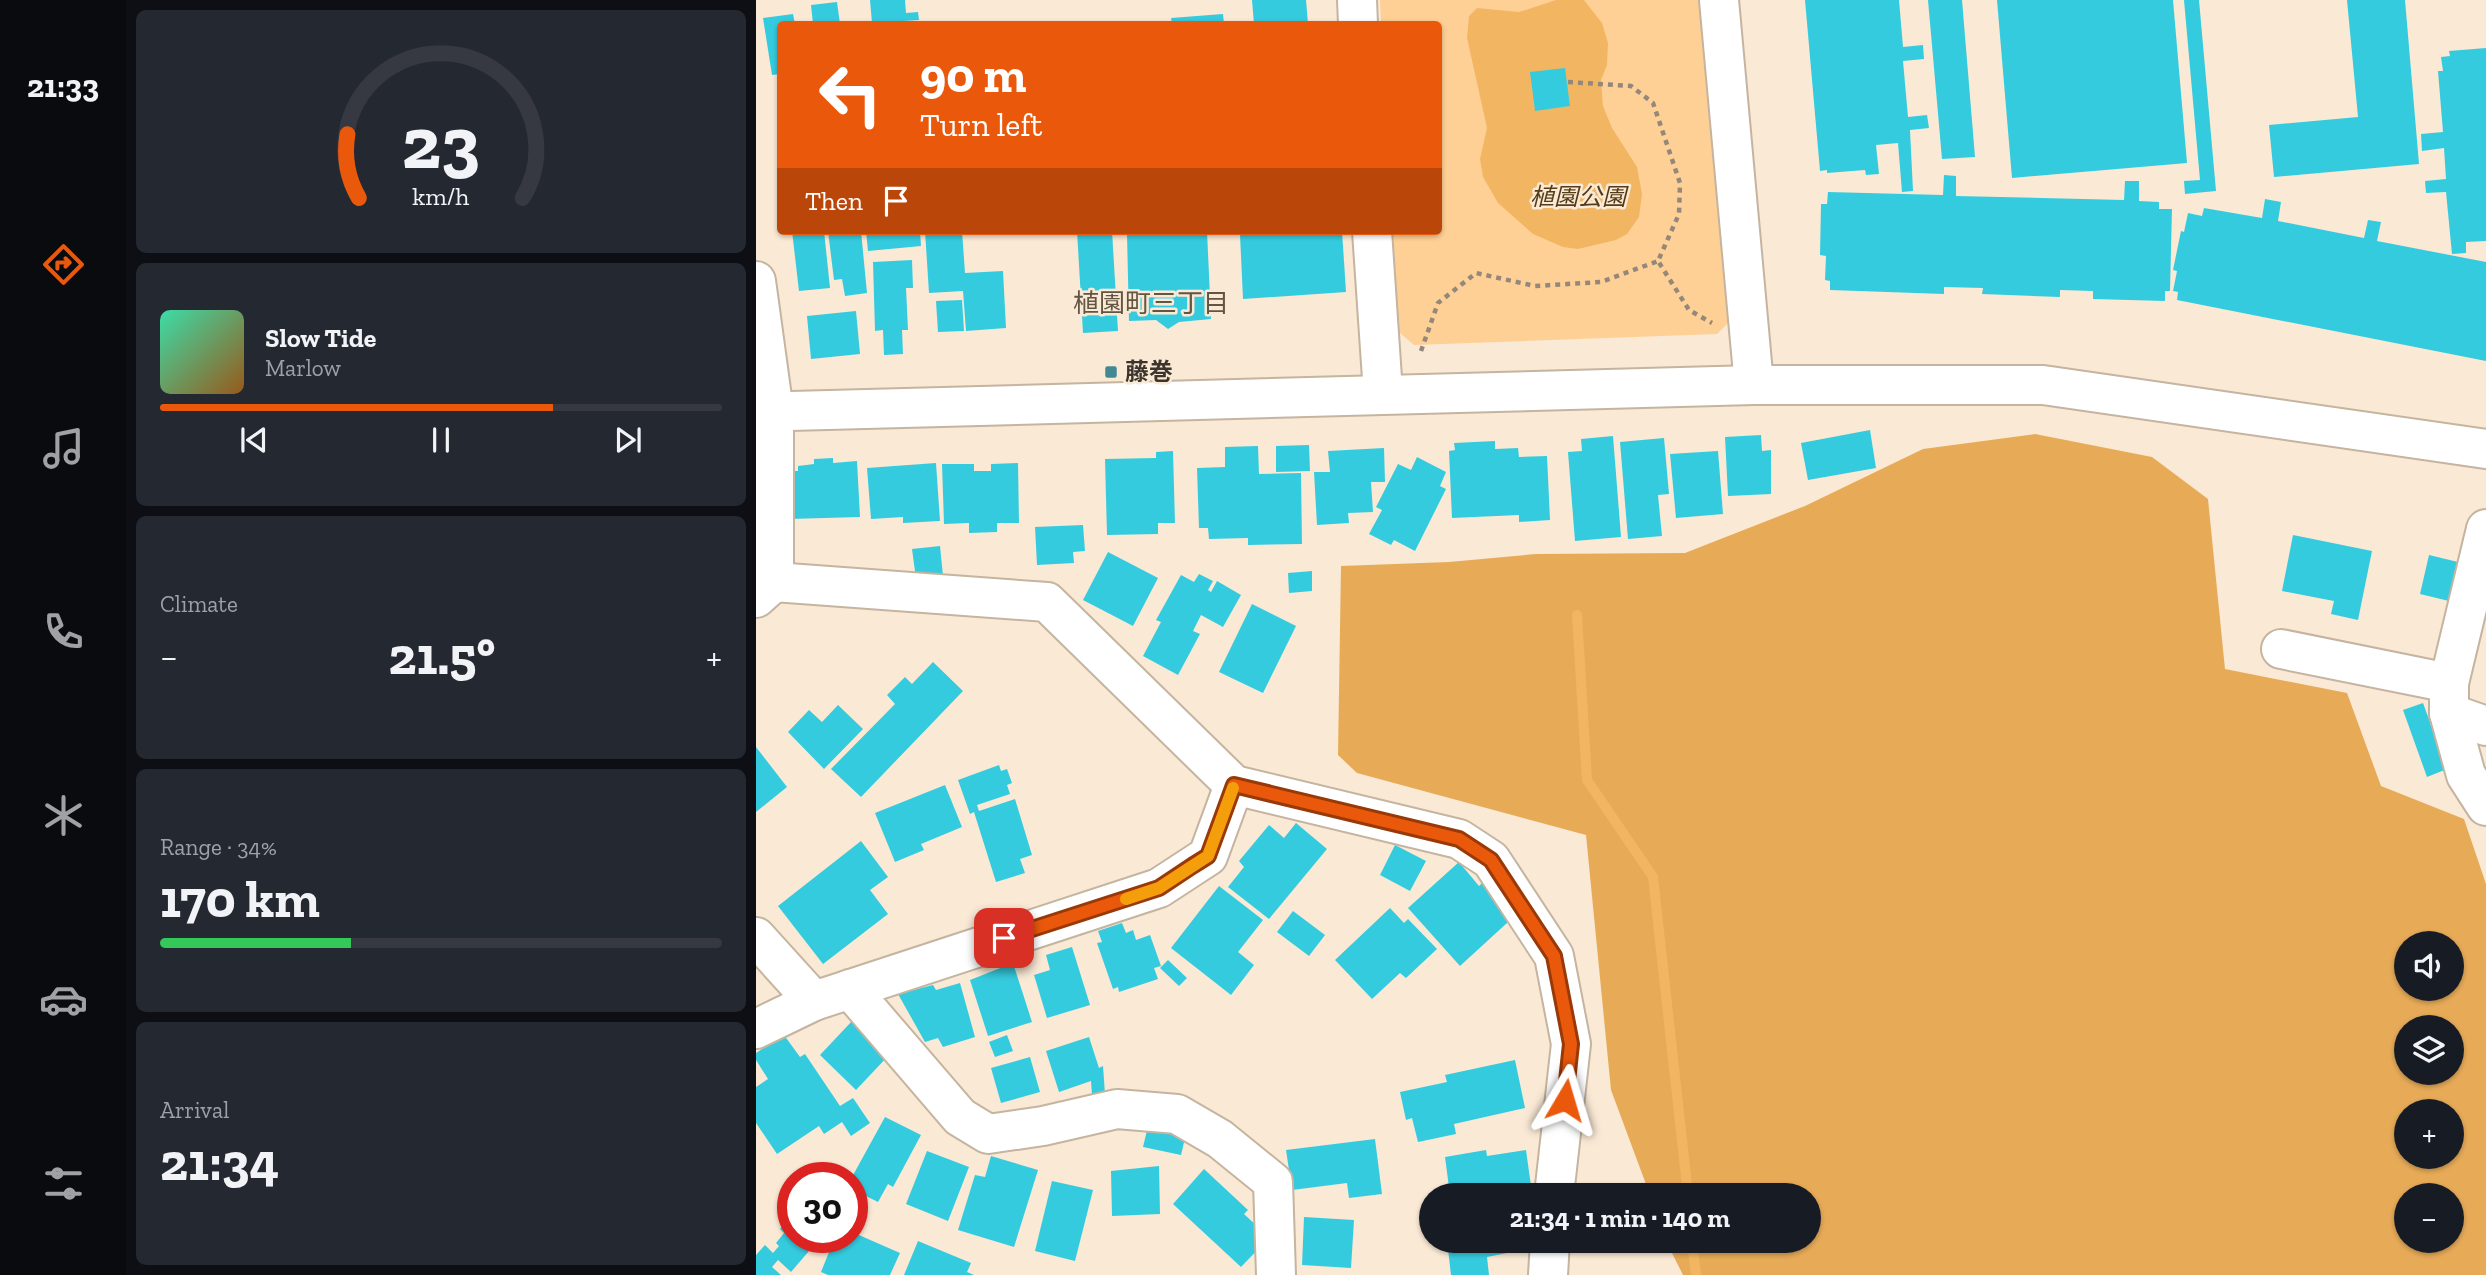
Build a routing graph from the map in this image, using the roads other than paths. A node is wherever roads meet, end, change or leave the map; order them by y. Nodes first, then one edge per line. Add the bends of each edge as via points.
1 (1357, 0) edge
2 (1719, 0) edge
3 (1358, 21) edge
4 (1372, 235) edge
5 (756, 282) edge
6 (1754, 384) junction
7 (1383, 393) junction
8 (765, 412) edge
9 (2486, 449) edge
10 (2486, 529) edge
11 (765, 590) edge
12 (2281, 649) dead end
13 (2449, 698) junction
14 (2486, 726) edge
15 (1234, 785) junction
16 (2486, 806) edge
17 (756, 937) edge
18 (850, 989) junction
19 (814, 1001) junction
20 (756, 1029) edge
21 (1555, 1183) edge
22 (1549, 1253) edge
23 (1276, 1275) edge
24 (1548, 1275) edge

1 - 3 street
2 - 6 street
4 - 7 street
5 - 8 street
6 - 7 street
6 - 9 street via 2043,385
7 - 8 street
8 - 11 street
10 - 13 street
11 - 15 street via 1047,602
12 - 13 street
13 - 14 street
13 - 16 street via 2466,775
15 - 18 street via 1208,856 1159,888
15 - 21 street via 1459,839 1491,860 1554,956 1571,1044
17 - 19 street
18 - 19 street
18 - 23 street via 960,1117 988,1134 1117,1109 1177,1114 1220,1139 1273,1182
19 - 20 street
22 - 24 street

